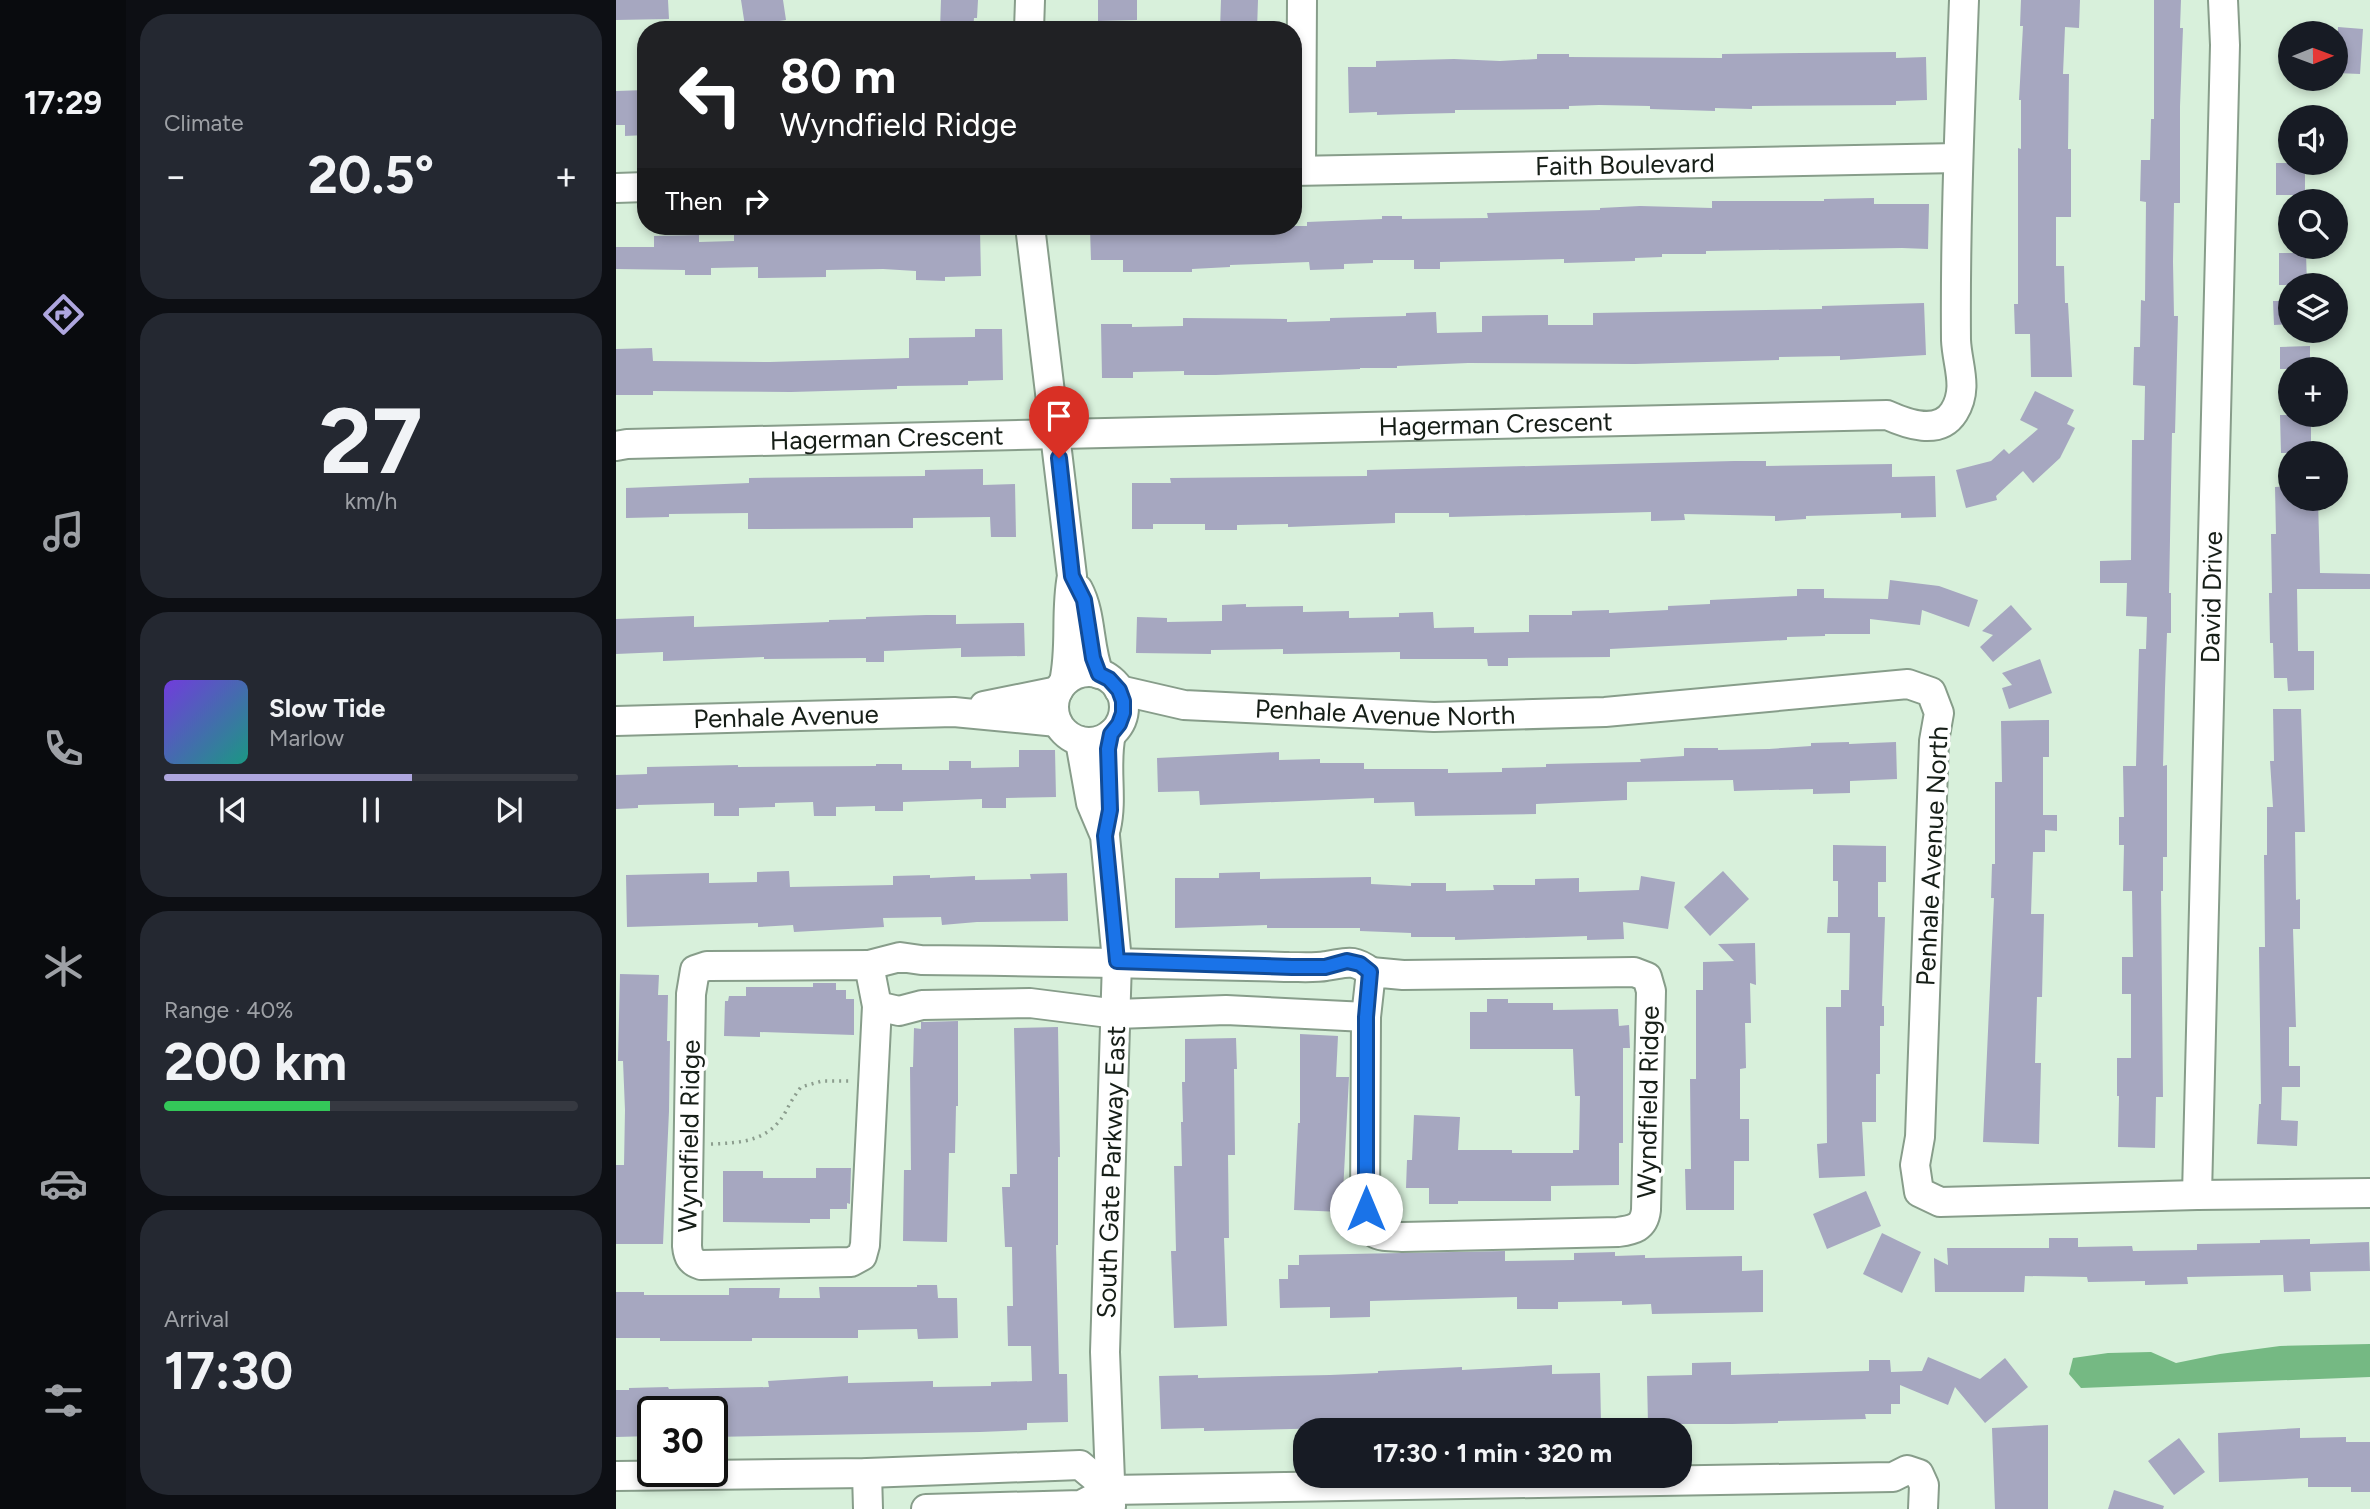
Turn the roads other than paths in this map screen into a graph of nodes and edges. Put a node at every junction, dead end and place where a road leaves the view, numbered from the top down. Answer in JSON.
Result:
{"nodes":[{"id":1,"x":1030,"y":0,"type":"edge"},
{"id":2,"x":1302,"y":0,"type":"edge"},
{"id":3,"x":1964,"y":0,"type":"edge"},
{"id":4,"x":2223,"y":0,"type":"edge"},
{"id":5,"x":1029,"y":21,"type":"edge"},
{"id":6,"x":1301,"y":21,"type":"edge"},
{"id":7,"x":1958,"y":158,"type":"junction"},
{"id":8,"x":1302,"y":171,"type":"edge"},
{"id":9,"x":637,"y":187,"type":"edge"},
{"id":10,"x":616,"y":188,"type":"edge"},
{"id":11,"x":1031,"y":235,"type":"edge"},
{"id":12,"x":1056,"y":435,"type":"junction"},
{"id":13,"x":616,"y":446,"type":"edge"},
{"id":14,"x":1072,"y":576,"type":"junction"},
{"id":15,"x":1061,"y":687,"type":"junction"},
{"id":16,"x":1113,"y":703,"type":"junction"},
{"id":17,"x":954,"y":712,"type":"junction"},
{"id":18,"x":616,"y":721,"type":"edge"},
{"id":19,"x":1057,"y":722,"type":"junction"},
{"id":20,"x":1080,"y":741,"type":"junction"},
{"id":21,"x":1105,"y":836,"type":"junction"},
{"id":22,"x":1117,"y":961,"type":"junction"},
{"id":23,"x":869,"y":965,"type":"junction"},
{"id":24,"x":1370,"y":972,"type":"junction"},
{"id":25,"x":877,"y":1006,"type":"junction"},
{"id":26,"x":1116,"y":1014,"type":"junction"},
{"id":27,"x":1366,"y":1017,"type":"junction"},
{"id":28,"x":2370,"y":1192,"type":"edge"},
{"id":29,"x":2197,"y":1195,"type":"junction"},
{"id":30,"x":867,"y":1473,"type":"junction"},
{"id":31,"x":616,"y":1476,"type":"edge"},
{"id":32,"x":1111,"y":1499,"type":"edge"},
{"id":33,"x":869,"y":1509,"type":"edge"},
{"id":34,"x":926,"y":1509,"type":"edge"},
{"id":35,"x":1923,"y":1509,"type":"edge"}],
"edges":[{"from":1,"to":5,"type":"street"},
{"from":2,"to":6,"type":"street"},
{"from":3,"to":7,"type":"street","name":"Hagerman Crescent"},
{"from":4,"to":29,"type":"street","name":"David Drive"},
{"from":7,"to":8,"type":"street","name":"Faith Boulevard"},
{"from":7,"to":12,"type":"street","name":"Hagerman Crescent"},
{"from":9,"to":10,"type":"street"},
{"from":11,"to":12,"type":"street"},
{"from":12,"to":13,"type":"street","name":"Hagerman Crescent"},
{"from":12,"to":14,"type":"street"},
{"from":14,"to":15,"type":"street"},
{"from":14,"to":16,"type":"street","name":"South Gate Parkway East"},
{"from":15,"to":16,"type":"street"},
{"from":15,"to":17,"type":"street","name":"Penhale Avenue"},
{"from":15,"to":19,"type":"street"},
{"from":16,"to":20,"type":"street"},
{"from":16,"to":21,"type":"street","name":"South Gate Parkway East"},
{"from":16,"to":29,"type":"street","name":"Penhale Avenue North"},
{"from":17,"to":18,"type":"street","name":"Penhale Avenue"},
{"from":17,"to":19,"type":"street","name":"Penhale Avenue"},
{"from":19,"to":20,"type":"street"},
{"from":20,"to":21,"type":"street","name":"South Gate Parkway East"},
{"from":21,"to":22,"type":"street","name":"South Gate Parkway East"},
{"from":22,"to":23,"type":"street","name":"Wyndfield Ridge"},
{"from":22,"to":24,"type":"street","name":"Wyndfield Ridge"},
{"from":22,"to":26,"type":"street","name":"South Gate Parkway East"},
{"from":23,"to":25,"type":"street","name":"Wyndfield Ridge"},
{"from":23,"to":25,"type":"street","name":"Wyndfield Ridge"},
{"from":24,"to":27,"type":"street","name":"Wyndfield Ridge"},
{"from":24,"to":27,"type":"street","name":"Wyndfield Ridge"},
{"from":25,"to":26,"type":"street"},
{"from":26,"to":27,"type":"street"},
{"from":26,"to":32,"type":"street","name":"South Gate Parkway East"},
{"from":28,"to":29,"type":"street","name":"Penhale Avenue North"},
{"from":30,"to":31,"type":"street"},
{"from":30,"to":32,"type":"street"},
{"from":30,"to":33,"type":"street"},
{"from":32,"to":34,"type":"street"},
{"from":32,"to":35,"type":"street"}]}
